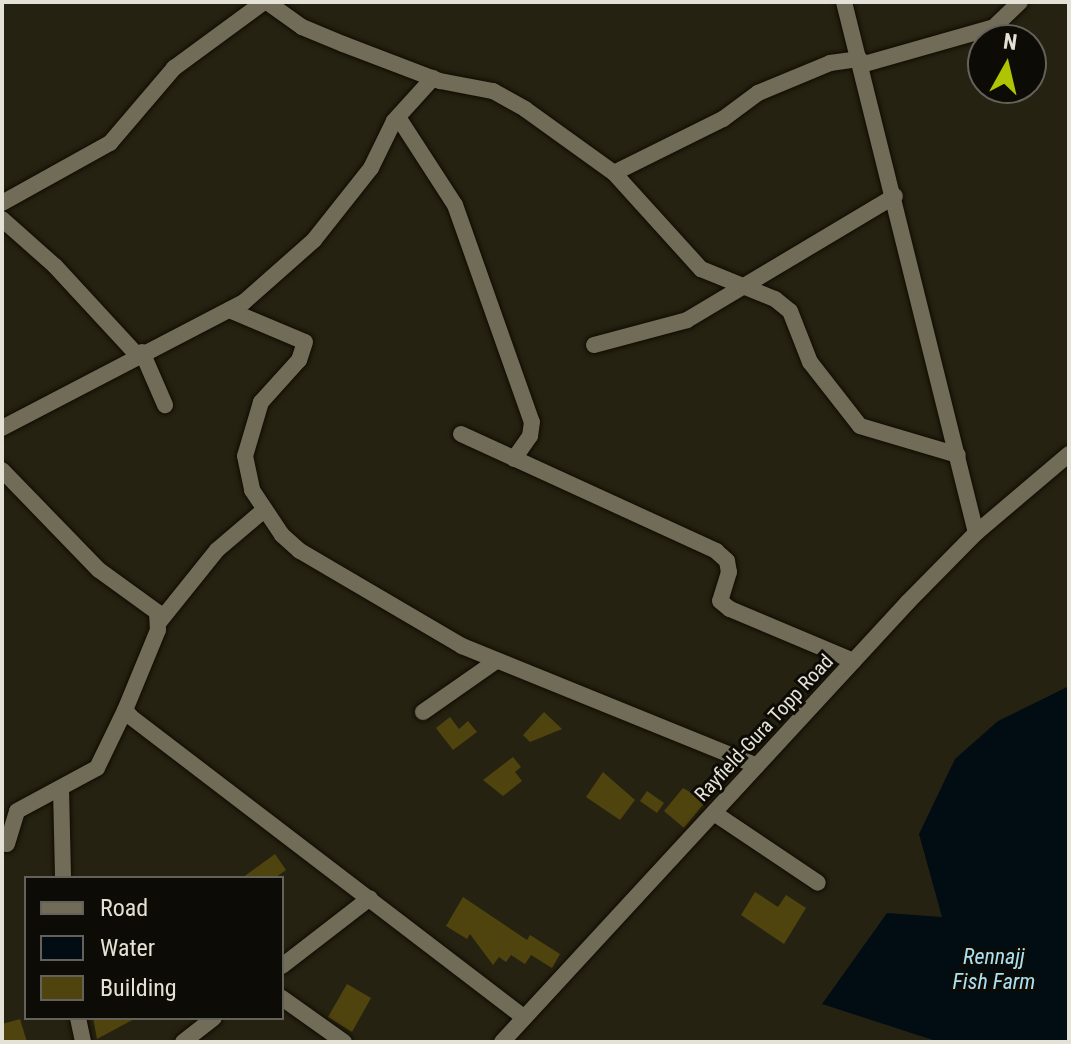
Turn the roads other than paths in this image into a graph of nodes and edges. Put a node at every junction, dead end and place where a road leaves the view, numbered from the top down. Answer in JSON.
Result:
{"nodes":[{"id":1,"x":265,"y":2,"type":"edge"},
{"id":2,"x":844,"y":2,"type":"edge"},
{"id":3,"x":1020,"y":2,"type":"edge"},
{"id":4,"x":861,"y":62,"type":"junction"},
{"id":5,"x":433,"y":78,"type":"junction"},
{"id":6,"x":398,"y":117,"type":"junction"},
{"id":7,"x":614,"y":173,"type":"junction"},
{"id":8,"x":895,"y":196,"type":"junction"},
{"id":9,"x":2,"y":203,"type":"edge"},
{"id":10,"x":2,"y":219,"type":"edge"},
{"id":11,"x":743,"y":286,"type":"junction"},
{"id":12,"x":229,"y":310,"type":"junction"},
{"id":13,"x":594,"y":345,"type":"dead end"},
{"id":14,"x":139,"y":353,"type":"junction"},
{"id":15,"x":165,"y":405,"type":"dead end"},
{"id":16,"x":2,"y":428,"type":"edge"},
{"id":17,"x":461,"y":434,"type":"dead end"},
{"id":18,"x":1069,"y":454,"type":"edge"},
{"id":19,"x":958,"y":455,"type":"junction"},
{"id":20,"x":514,"y":459,"type":"junction"},
{"id":21,"x":2,"y":470,"type":"edge"},
{"id":22,"x":264,"y":510,"type":"junction"},
{"id":23,"x":976,"y":533,"type":"junction"},
{"id":24,"x":160,"y":621,"type":"junction"},
{"id":25,"x":496,"y":661,"type":"junction"},
{"id":26,"x":854,"y":661,"type":"junction"},
{"id":27,"x":125,"y":710,"type":"junction"},
{"id":28,"x":423,"y":712,"type":"dead end"},
{"id":29,"x":757,"y":766,"type":"junction"},
{"id":30,"x":61,"y":788,"type":"junction"},
{"id":31,"x":714,"y":813,"type":"junction"},
{"id":32,"x":7,"y":844,"type":"dead end"},
{"id":33,"x":63,"y":876,"type":"edge"},
{"id":34,"x":818,"y":883,"type":"dead end"},
{"id":35,"x":370,"y":898,"type":"junction"},
{"id":36,"x":284,"y":964,"type":"edge"},
{"id":37,"x":284,"y":999,"type":"edge"},
{"id":38,"x":524,"y":1018,"type":"junction"},
{"id":39,"x":78,"y":1020,"type":"edge"},
{"id":40,"x":211,"y":1020,"type":"edge"},
{"id":41,"x":83,"y":1042,"type":"edge"},
{"id":42,"x":183,"y":1042,"type":"edge"},
{"id":43,"x":344,"y":1042,"type":"edge"},
{"id":44,"x":502,"y":1042,"type":"edge"}],
"edges":[{"from":1,"to":5,"type":"street"},
{"from":1,"to":9,"type":"street"},
{"from":2,"to":4,"type":"street"},
{"from":3,"to":4,"type":"street"},
{"from":4,"to":7,"type":"street"},
{"from":4,"to":8,"type":"street"},
{"from":5,"to":6,"type":"street"},
{"from":5,"to":7,"type":"street"},
{"from":6,"to":12,"type":"street"},
{"from":6,"to":20,"type":"street"},
{"from":7,"to":11,"type":"street"},
{"from":8,"to":11,"type":"street"},
{"from":8,"to":19,"type":"street"},
{"from":10,"to":14,"type":"street"},
{"from":11,"to":13,"type":"street"},
{"from":11,"to":19,"type":"street"},
{"from":12,"to":14,"type":"street"},
{"from":12,"to":22,"type":"street"},
{"from":14,"to":15,"type":"street"},
{"from":14,"to":16,"type":"street"},
{"from":17,"to":20,"type":"street"},
{"from":18,"to":23,"type":"street","name":"Rayfield-Gura Topp Road"},
{"from":19,"to":23,"type":"street"},
{"from":20,"to":26,"type":"street"},
{"from":21,"to":24,"type":"street"},
{"from":22,"to":24,"type":"street"},
{"from":22,"to":25,"type":"street"},
{"from":23,"to":26,"type":"street","name":"Rayfield-Gura Topp Road"},
{"from":24,"to":27,"type":"street"},
{"from":25,"to":28,"type":"street"},
{"from":25,"to":29,"type":"street"},
{"from":26,"to":29,"type":"street","name":"Rayfield-Gura Topp Road"},
{"from":27,"to":30,"type":"street"},
{"from":27,"to":35,"type":"street"},
{"from":29,"to":31,"type":"street","name":"Rayfield-Gura Topp Road"},
{"from":30,"to":32,"type":"street"},
{"from":30,"to":33,"type":"street"},
{"from":31,"to":34,"type":"street"},
{"from":31,"to":38,"type":"street","name":"Rayfield-Gura Topp Road"},
{"from":35,"to":36,"type":"street"},
{"from":35,"to":38,"type":"street"},
{"from":37,"to":43,"type":"street"},
{"from":38,"to":44,"type":"street","name":"Rayfield-Gura Topp Road"},
{"from":39,"to":41,"type":"street"},
{"from":40,"to":42,"type":"street"}]}
